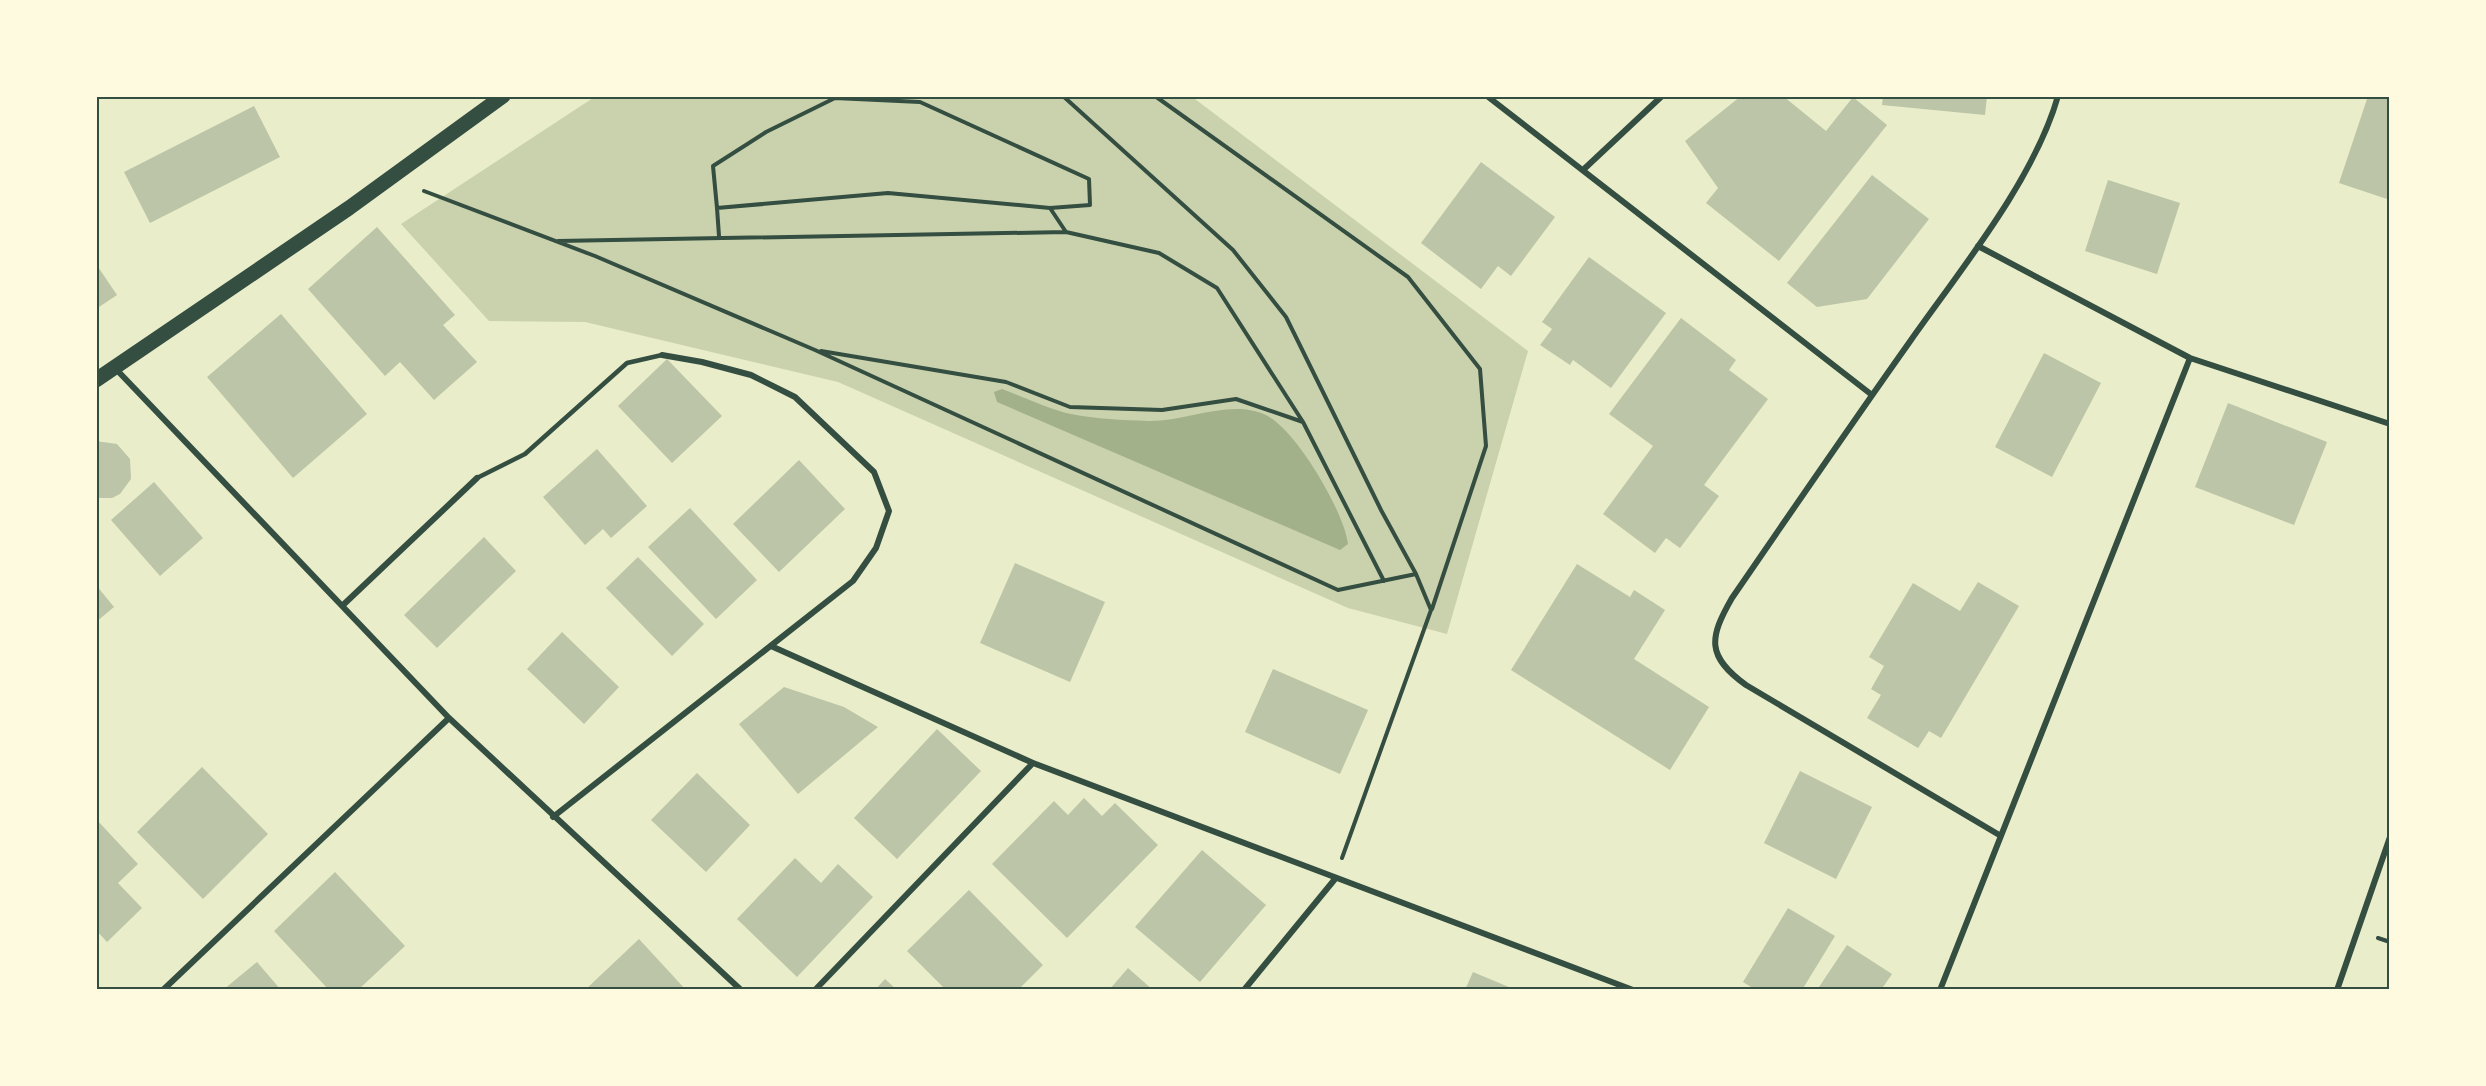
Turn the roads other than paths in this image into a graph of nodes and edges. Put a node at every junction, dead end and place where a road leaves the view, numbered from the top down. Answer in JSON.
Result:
{"nodes":[{"id":1,"x":503,"y":96,"type":"edge"},
{"id":2,"x":1487,"y":96,"type":"edge"},
{"id":3,"x":1662,"y":96,"type":"edge"},
{"id":4,"x":2058,"y":96,"type":"edge"},
{"id":5,"x":1583,"y":170,"type":"junction"},
{"id":6,"x":1978,"y":246,"type":"junction"},
{"id":7,"x":662,"y":355,"type":"joint"},
{"id":8,"x":2190,"y":358,"type":"junction"},
{"id":9,"x":114,"y":367,"type":"junction"},
{"id":10,"x":96,"y":380,"type":"edge"},
{"id":11,"x":1872,"y":395,"type":"junction"},
{"id":12,"x":2390,"y":424,"type":"edge"},
{"id":13,"x":477,"y":478,"type":"joint"},
{"id":14,"x":342,"y":606,"type":"junction"},
{"id":15,"x":771,"y":646,"type":"junction"},
{"id":16,"x":449,"y":718,"type":"junction"},
{"id":17,"x":1033,"y":763,"type":"junction"},
{"id":18,"x":553,"y":817,"type":"junction"},
{"id":19,"x":2001,"y":836,"type":"junction"},
{"id":20,"x":2390,"y":837,"type":"edge"},
{"id":21,"x":1335,"y":879,"type":"junction"},
{"id":22,"x":163,"y":990,"type":"edge"},
{"id":23,"x":741,"y":990,"type":"edge"},
{"id":24,"x":815,"y":990,"type":"edge"},
{"id":25,"x":1244,"y":990,"type":"edge"},
{"id":26,"x":1633,"y":990,"type":"edge"},
{"id":27,"x":1940,"y":990,"type":"edge"},
{"id":28,"x":2337,"y":990,"type":"edge"}],
"edges":[{"from":1,"to":9,"type":"main road"},
{"from":2,"to":5,"type":"street"},
{"from":3,"to":5,"type":"street"},
{"from":4,"to":6,"type":"street"},
{"from":5,"to":11,"type":"street"},
{"from":6,"to":8,"type":"street"},
{"from":6,"to":11,"type":"street"},
{"from":7,"to":13,"type":"lane"},
{"from":7,"to":15,"type":"street"},
{"from":8,"to":12,"type":"street"},
{"from":8,"to":19,"type":"street"},
{"from":9,"to":10,"type":"main road"},
{"from":9,"to":14,"type":"street"},
{"from":11,"to":19,"type":"street"},
{"from":13,"to":14,"type":"street"},
{"from":14,"to":16,"type":"street"},
{"from":15,"to":17,"type":"street"},
{"from":15,"to":18,"type":"street"},
{"from":16,"to":18,"type":"street"},
{"from":16,"to":22,"type":"street"},
{"from":17,"to":21,"type":"street"},
{"from":17,"to":24,"type":"street"},
{"from":18,"to":23,"type":"street"},
{"from":19,"to":27,"type":"street"},
{"from":20,"to":28,"type":"street"},
{"from":21,"to":25,"type":"street"},
{"from":21,"to":26,"type":"street"}]}
